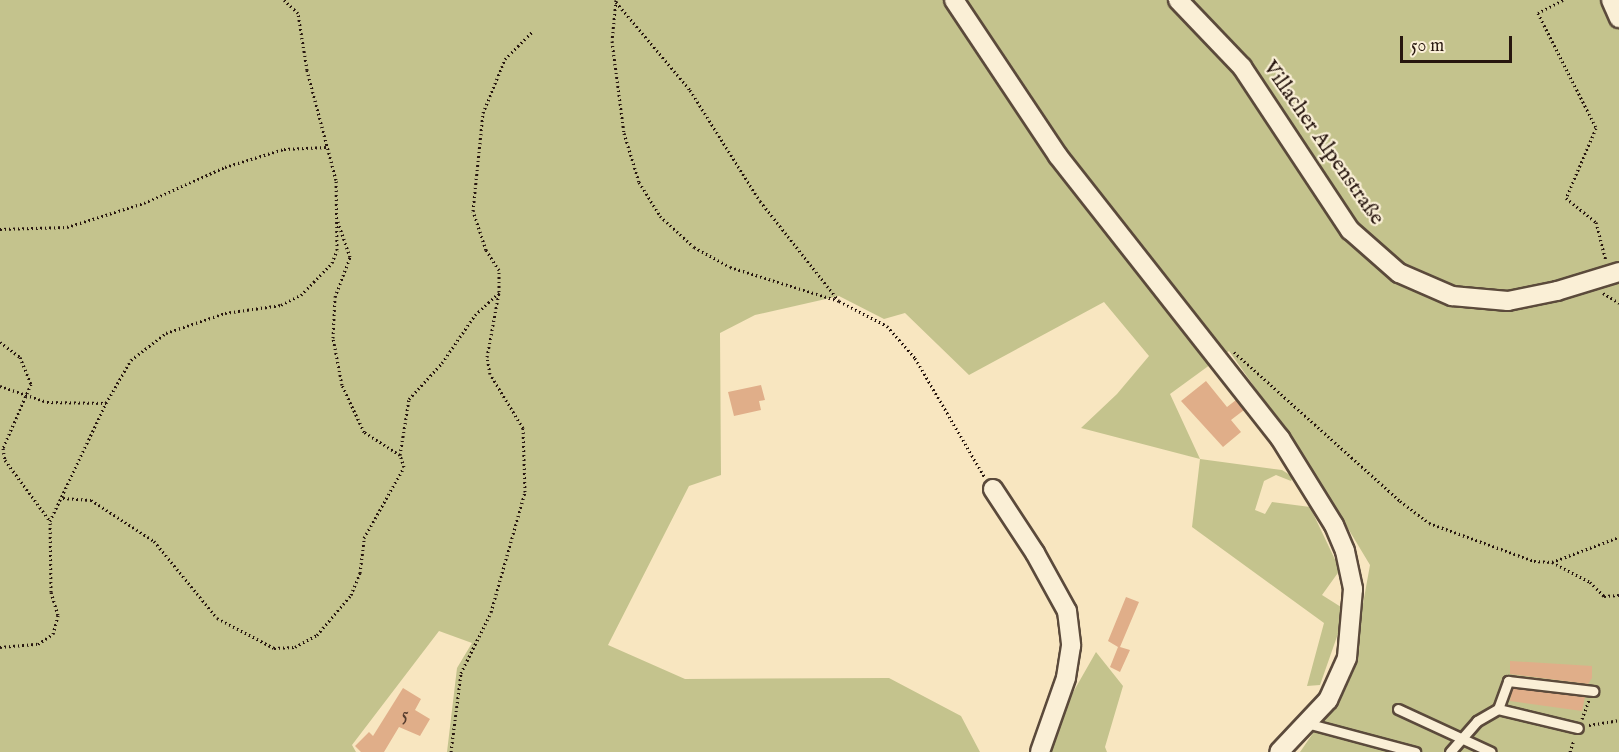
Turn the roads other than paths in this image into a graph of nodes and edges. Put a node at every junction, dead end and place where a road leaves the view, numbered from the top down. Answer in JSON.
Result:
{"nodes":[{"id":1,"x":954,"y":0,"type":"edge"},
{"id":2,"x":1178,"y":0,"type":"edge"},
{"id":3,"x":1611,"y":0,"type":"edge"},
{"id":4,"x":1619,"y":18,"type":"edge"},
{"id":5,"x":1614,"y":273,"type":"edge"},
{"id":6,"x":993,"y":489,"type":"road end"},
{"id":7,"x":1593,"y":691,"type":"dead end"},
{"id":8,"x":1398,"y":709,"type":"dead end"},
{"id":9,"x":1498,"y":709,"type":"junction"},
{"id":10,"x":1310,"y":723,"type":"junction"},
{"id":11,"x":1578,"y":728,"type":"road end"},
{"id":12,"x":1463,"y":741,"type":"junction"},
{"id":13,"x":1040,"y":752,"type":"edge"},
{"id":14,"x":1279,"y":752,"type":"edge"},
{"id":15,"x":1415,"y":752,"type":"edge"},
{"id":16,"x":1450,"y":752,"type":"edge"},
{"id":17,"x":1491,"y":752,"type":"edge"}],
"edges":[{"from":1,"to":10,"type":"street"},
{"from":2,"to":5,"type":"street","name":"Villacher Alpenstraße"},
{"from":3,"to":4,"type":"street"},
{"from":6,"to":13,"type":"street"},
{"from":7,"to":9,"type":"lane"},
{"from":8,"to":12,"type":"lane"},
{"from":9,"to":11,"type":"lane"},
{"from":9,"to":12,"type":"lane"},
{"from":10,"to":14,"type":"street"},
{"from":10,"to":15,"type":"lane"},
{"from":12,"to":16,"type":"lane"},
{"from":12,"to":17,"type":"lane"}]}
